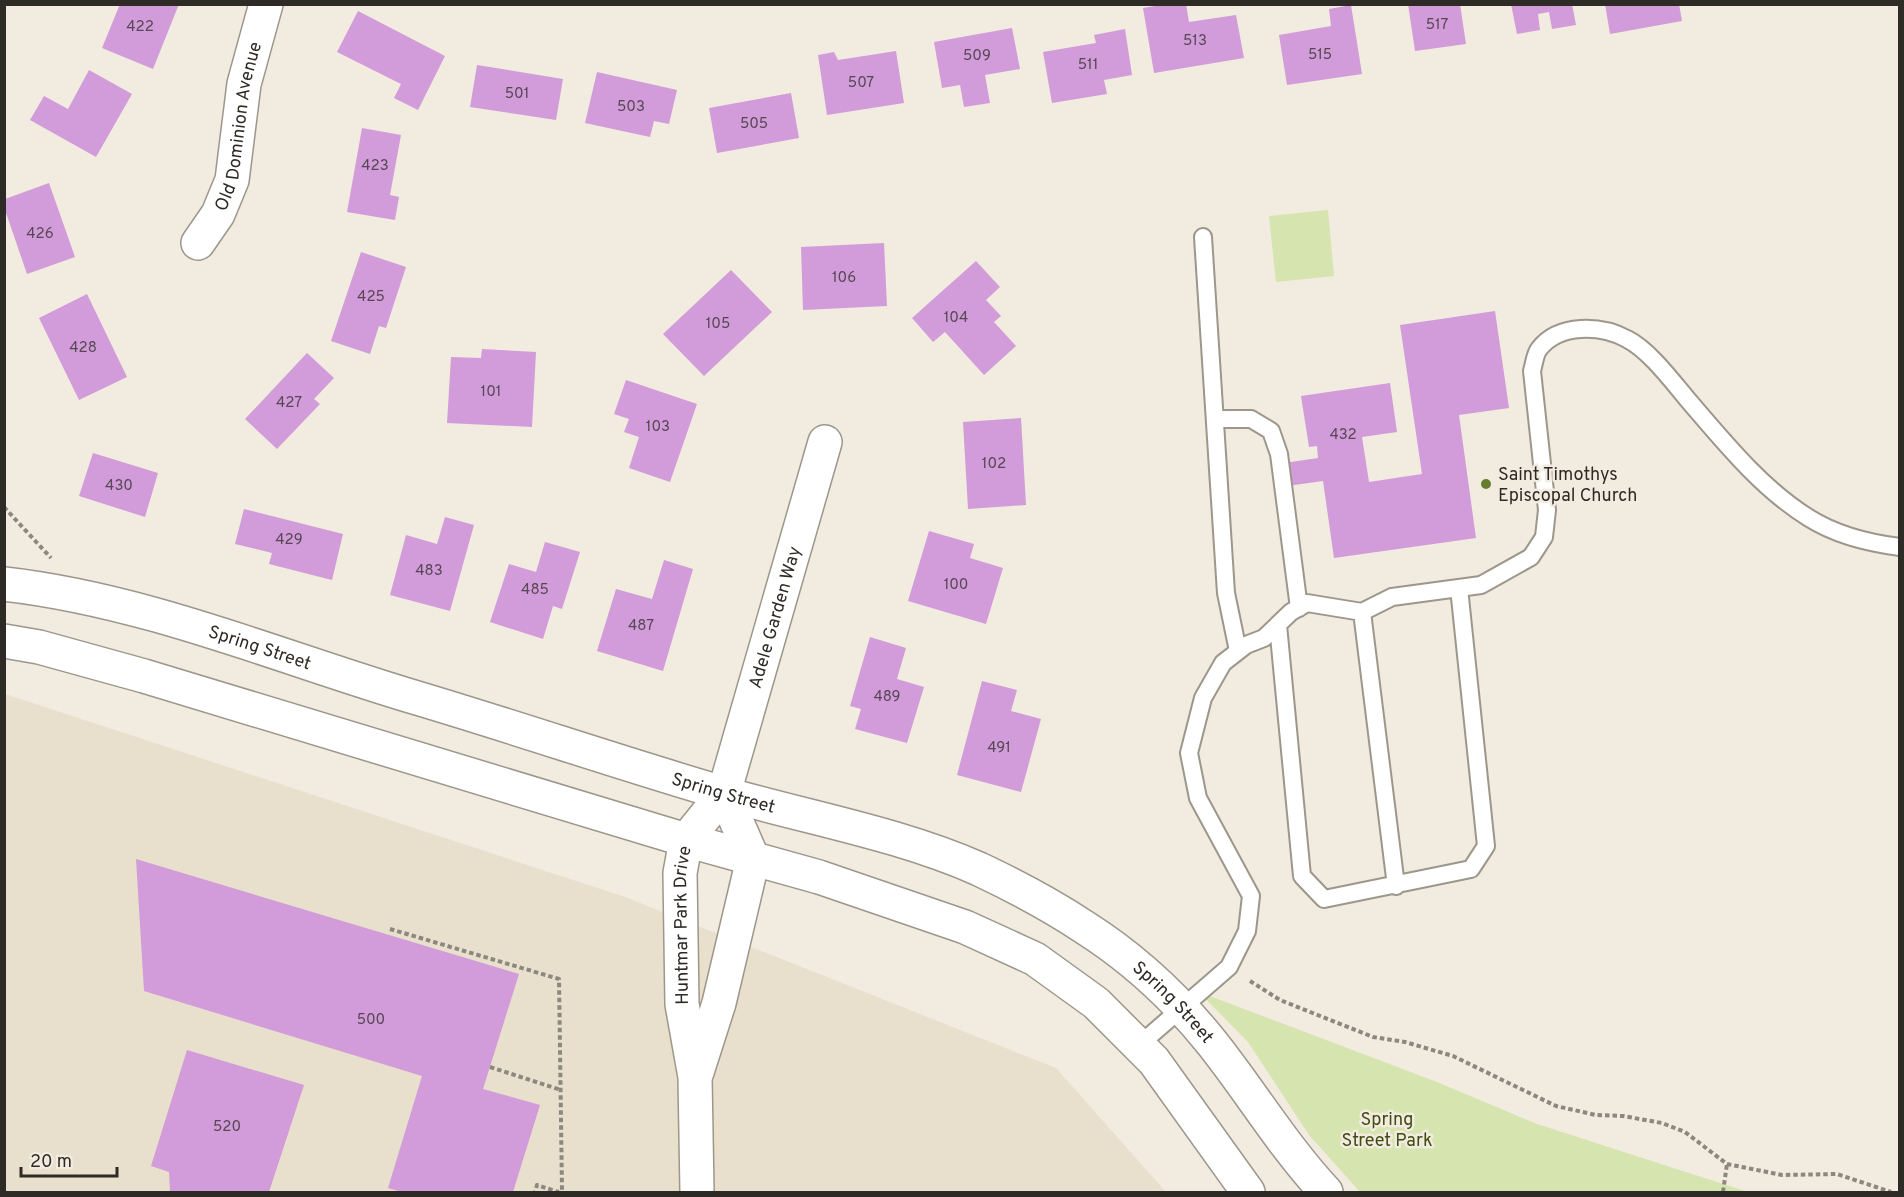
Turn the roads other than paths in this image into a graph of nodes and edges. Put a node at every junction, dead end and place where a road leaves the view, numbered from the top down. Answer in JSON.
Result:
{"nodes":[{"id":1,"x":266,"y":4,"type":"edge"},
{"id":2,"x":1203,"y":237,"type":"dead end"},
{"id":3,"x":198,"y":243,"type":"dead end"},
{"id":4,"x":1215,"y":419,"type":"junction"},
{"id":5,"x":825,"y":442,"type":"dead end"},
{"id":6,"x":1899,"y":547,"type":"edge"},
{"id":7,"x":4,"y":584,"type":"edge"},
{"id":8,"x":1459,"y":588,"type":"junction"},
{"id":9,"x":1299,"y":608,"type":"junction"},
{"id":10,"x":1362,"y":612,"type":"junction"},
{"id":11,"x":1278,"y":625,"type":"junction"},
{"id":12,"x":4,"y":642,"type":"edge"},
{"id":13,"x":1238,"y":651,"type":"junction"},
{"id":14,"x":724,"y":793,"type":"junction"},
{"id":15,"x":686,"y":840,"type":"junction"},
{"id":16,"x":753,"y":859,"type":"junction"},
{"id":17,"x":1396,"y":885,"type":"junction"},
{"id":18,"x":1182,"y":1008,"type":"junction"},
{"id":19,"x":1138,"y":1046,"type":"junction"},
{"id":20,"x":695,"y":1077,"type":"junction"},
{"id":21,"x":697,"y":1192,"type":"edge"},
{"id":22,"x":1248,"y":1192,"type":"edge"},
{"id":23,"x":1326,"y":1192,"type":"edge"}],
"edges":[{"from":1,"to":3,"type":"main road","name":"Old Dominion Avenue"},
{"from":2,"to":4,"type":"lane"},
{"from":4,"to":9,"type":"lane"},
{"from":4,"to":13,"type":"lane"},
{"from":5,"to":14,"type":"main road","name":"Adele Garden Way"},
{"from":6,"to":8,"type":"lane"},
{"from":7,"to":14,"type":"main road","name":"Spring Street"},
{"from":8,"to":10,"type":"lane"},
{"from":8,"to":17,"type":"lane"},
{"from":9,"to":10,"type":"lane"},
{"from":9,"to":11,"type":"lane"},
{"from":10,"to":17,"type":"lane"},
{"from":11,"to":13,"type":"lane"},
{"from":11,"to":17,"type":"lane"},
{"from":12,"to":15,"type":"main road"},
{"from":13,"to":18,"type":"lane"},
{"from":14,"to":15,"type":"main road","name":"Huntmar Park Drive"},
{"from":14,"to":16,"type":"main road"},
{"from":14,"to":18,"type":"main road","name":"Spring Street"},
{"from":15,"to":16,"type":"main road"},
{"from":15,"to":20,"type":"main road","name":"Huntmar Park Drive"},
{"from":16,"to":19,"type":"main road"},
{"from":16,"to":20,"type":"main road","name":"Huntmar Park Drive"},
{"from":18,"to":19,"type":"lane"},
{"from":18,"to":23,"type":"main road","name":"Spring Street"},
{"from":19,"to":22,"type":"main road"},
{"from":20,"to":21,"type":"main road","name":"Huntmar Park Drive"}]}
